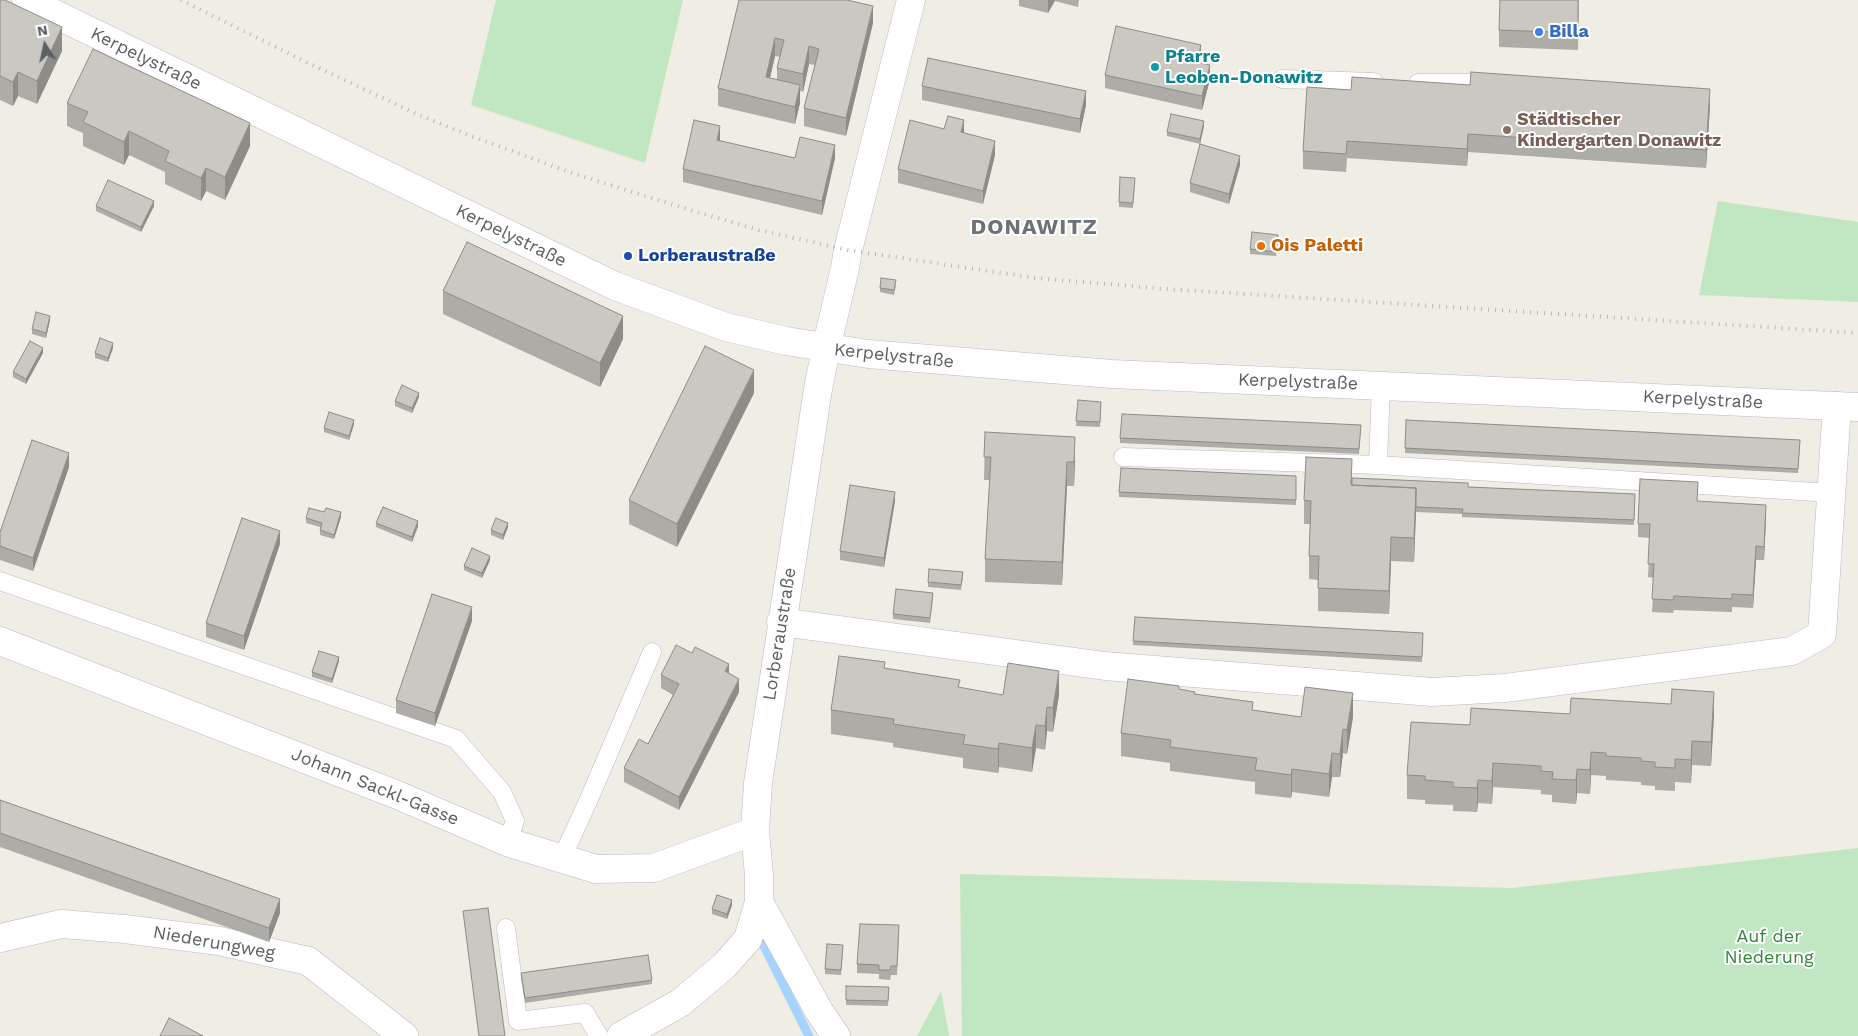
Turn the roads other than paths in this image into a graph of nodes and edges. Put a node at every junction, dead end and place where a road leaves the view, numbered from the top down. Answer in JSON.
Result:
{"nodes":[{"id":1,"x":26,"y":0,"type":"edge"},
{"id":2,"x":911,"y":0,"type":"edge"},
{"id":3,"x":1282,"y":79,"type":"dead end"},
{"id":4,"x":1512,"y":83,"type":"edge"},
{"id":5,"x":826,"y":349,"type":"junction"},
{"id":6,"x":1381,"y":386,"type":"junction"},
{"id":7,"x":1848,"y":407,"type":"edge"},
{"id":8,"x":1123,"y":457,"type":"dead end"},
{"id":9,"x":1378,"y":465,"type":"junction"},
{"id":10,"x":1832,"y":493,"type":"junction"},
{"id":11,"x":0,"y":581,"type":"edge"},
{"id":12,"x":781,"y":622,"type":"junction"},
{"id":13,"x":0,"y":641,"type":"edge"},
{"id":14,"x":652,"y":652,"type":"dead end"},
{"id":15,"x":755,"y":831,"type":"junction"},
{"id":16,"x":507,"y":842,"type":"junction"},
{"id":17,"x":562,"y":858,"type":"junction"},
{"id":18,"x":759,"y":902,"type":"junction"},
{"id":19,"x":506,"y":928,"type":"dead end"},
{"id":20,"x":0,"y":938,"type":"edge"},
{"id":21,"x":404,"y":1036,"type":"edge"},
{"id":22,"x":599,"y":1036,"type":"edge"},
{"id":23,"x":621,"y":1036,"type":"edge"},
{"id":24,"x":836,"y":1036,"type":"edge"}],
"edges":[{"from":1,"to":5,"type":"street","name":"Kerpelystraße"},
{"from":2,"to":5,"type":"street","name":"Lorberaustraße"},
{"from":3,"to":4,"type":"lane"},
{"from":5,"to":6,"type":"street","name":"Kerpelystraße"},
{"from":5,"to":12,"type":"street","name":"Lorberaustraße"},
{"from":6,"to":7,"type":"street","name":"Kerpelystraße"},
{"from":6,"to":9,"type":"lane"},
{"from":7,"to":10,"type":"street","name":"Kerpelystraße"},
{"from":8,"to":9,"type":"lane"},
{"from":9,"to":10,"type":"lane"},
{"from":10,"to":12,"type":"street","name":"Kerpelystraße"},
{"from":11,"to":16,"type":"lane"},
{"from":12,"to":15,"type":"street","name":"Lorberaustraße"},
{"from":13,"to":16,"type":"street","name":"Johann Sackl-Gasse"},
{"from":14,"to":17,"type":"lane"},
{"from":15,"to":17,"type":"street","name":"Johann Sackl-Gasse"},
{"from":15,"to":18,"type":"street"},
{"from":16,"to":17,"type":"street","name":"Johann Sackl-Gasse"},
{"from":18,"to":23,"type":"street"},
{"from":18,"to":24,"type":"street"},
{"from":19,"to":22,"type":"lane"},
{"from":20,"to":21,"type":"street","name":"Niederungweg"}]}
